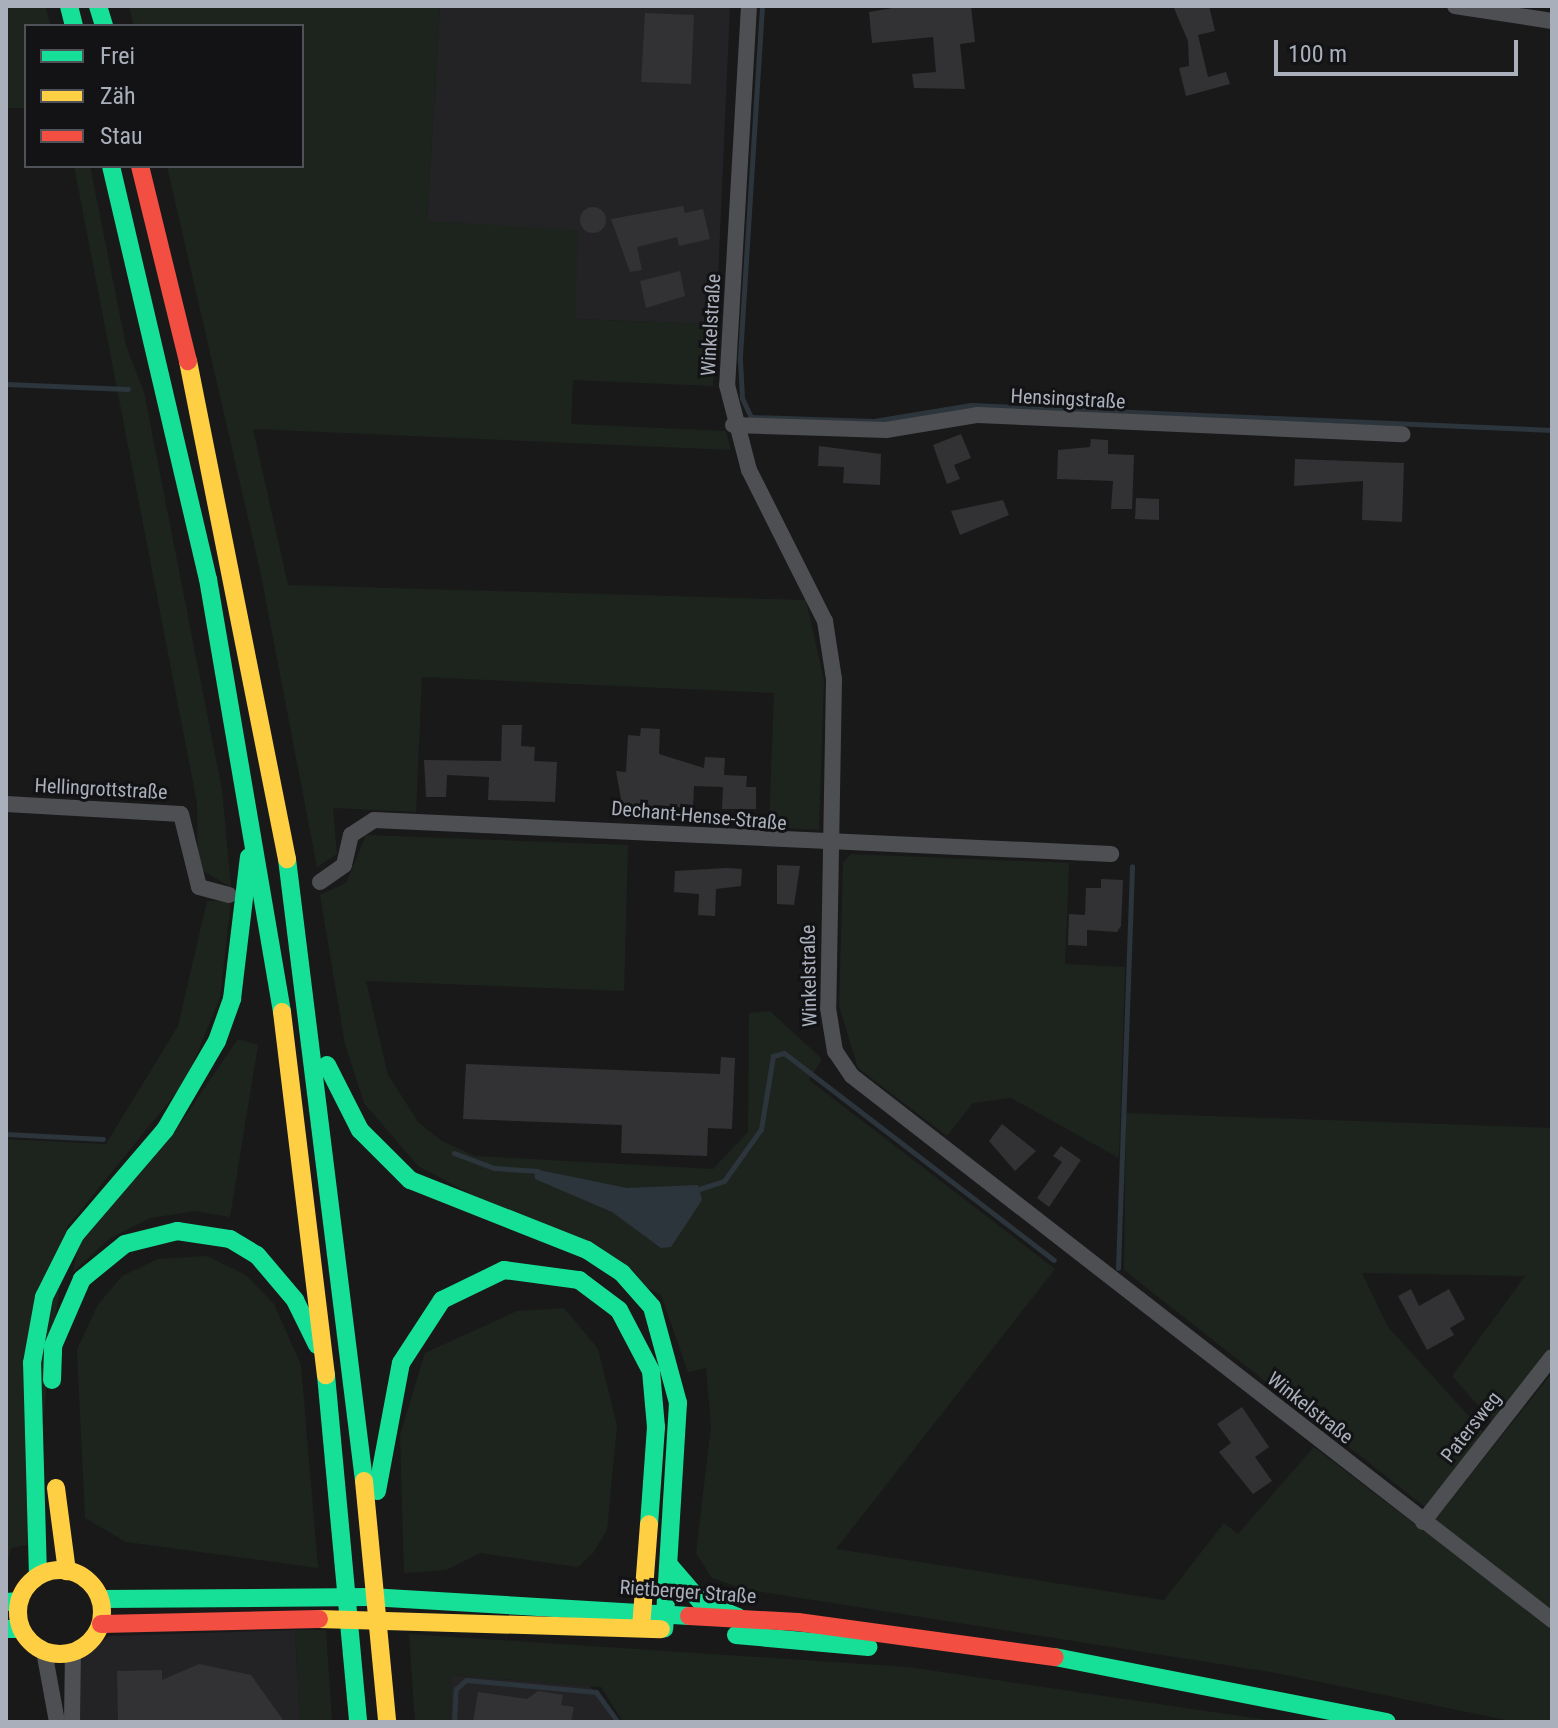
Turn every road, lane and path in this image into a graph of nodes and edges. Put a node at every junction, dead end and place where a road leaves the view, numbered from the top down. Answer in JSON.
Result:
{"nodes":[{"id":1,"x":749,"y":6,"type":"edge"},
{"id":2,"x":1455,"y":6,"type":"edge"},
{"id":3,"x":1552,"y":21,"type":"edge"},
{"id":4,"x":111,"y":168,"type":"edge"},
{"id":5,"x":140,"y":168,"type":"edge"},
{"id":6,"x":733,"y":425,"type":"junction"},
{"id":7,"x":1403,"y":434,"type":"dead end"},
{"id":8,"x":6,"y":804,"type":"edge"},
{"id":9,"x":252,"y":815,"type":"junction"},
{"id":10,"x":830,"y":845,"type":"junction"},
{"id":11,"x":1111,"y":854,"type":"dead end"},
{"id":12,"x":320,"y":882,"type":"dead end"},
{"id":13,"x":229,"y":895,"type":"dead end"},
{"id":14,"x":316,"y":1039,"type":"junction"},
{"id":15,"x":1552,"y":1357,"type":"edge"},
{"id":16,"x":326,"y":1365,"type":"junction"},
{"id":17,"x":1423,"y":1522,"type":"junction"},
{"id":18,"x":370,"y":1536,"type":"junction"},
{"id":19,"x":669,"y":1565,"type":"junction"},
{"id":20,"x":67,"y":1571,"type":"junction"},
{"id":21,"x":38,"y":1576,"type":"junction"},
{"id":22,"x":101,"y":1599,"type":"junction"},
{"id":23,"x":13,"y":1601,"type":"edge"},
{"id":24,"x":738,"y":1617,"type":"junction"},
{"id":25,"x":641,"y":1619,"type":"junction"},
{"id":26,"x":665,"y":1620,"type":"junction"},
{"id":27,"x":1552,"y":1620,"type":"edge"},
{"id":28,"x":101,"y":1624,"type":"junction"},
{"id":29,"x":14,"y":1629,"type":"edge"},
{"id":30,"x":44,"y":1651,"type":"junction"},
{"id":31,"x":73,"y":1653,"type":"junction"},
{"id":32,"x":1266,"y":1699,"type":"junction"},
{"id":33,"x":57,"y":1722,"type":"edge"},
{"id":34,"x":72,"y":1722,"type":"edge"},
{"id":35,"x":358,"y":1722,"type":"edge"},
{"id":36,"x":387,"y":1722,"type":"edge"},
{"id":37,"x":1387,"y":1722,"type":"edge"}],
"edges":[{"from":1,"to":6,"type":"street","name":"Winkelstraße"},
{"from":2,"to":3,"type":"street"},
{"from":4,"to":9,"type":"main road"},
{"from":5,"to":14,"type":"main road"},
{"from":6,"to":7,"type":"street","name":"Hensingstraße"},
{"from":6,"to":10,"type":"street","name":"Winkelstraße"},
{"from":8,"to":13,"type":"street","name":"Hellingrottstraße"},
{"from":9,"to":16,"type":"main road"},
{"from":9,"to":21,"type":"main road"},
{"from":10,"to":11,"type":"street","name":"Dechant-Hense-Straße"},
{"from":10,"to":12,"type":"street","name":"Dechant-Hense-Straße"},
{"from":10,"to":17,"type":"street","name":"Winkelstraße"},
{"from":14,"to":18,"type":"main road"},
{"from":14,"to":19,"type":"main road"},
{"from":15,"to":17,"type":"street","name":"Patersweg"},
{"from":16,"to":20,"type":"main road"},
{"from":16,"to":35,"type":"main road"},
{"from":17,"to":27,"type":"street","name":"Winkelstraße"},
{"from":18,"to":25,"type":"main road"},
{"from":18,"to":36,"type":"main road"},
{"from":19,"to":24,"type":"main road"},
{"from":19,"to":26,"type":"main road"},
{"from":20,"to":21,"type":"main road"},
{"from":20,"to":22,"type":"main road"},
{"from":21,"to":23,"type":"main road"},
{"from":22,"to":25,"type":"main road","name":"Rietberger Straße"},
{"from":22,"to":28,"type":"main road"},
{"from":23,"to":29,"type":"main road"},
{"from":24,"to":26,"type":"main road","name":"Rietberger Straße"},
{"from":24,"to":32,"type":"main road","name":"Rietberger Straße"},
{"from":25,"to":26,"type":"main road","name":"Rietberger Straße"},
{"from":25,"to":28,"type":"main road","name":"Rietberger Straße"},
{"from":26,"to":32,"type":"main road","name":"Rietberger Straße"},
{"from":28,"to":31,"type":"main road"},
{"from":29,"to":30,"type":"main road"},
{"from":30,"to":31,"type":"main road"},
{"from":30,"to":33,"type":"street"},
{"from":31,"to":34,"type":"street"},
{"from":32,"to":37,"type":"main road","name":"Rietberger Straße"}]}
